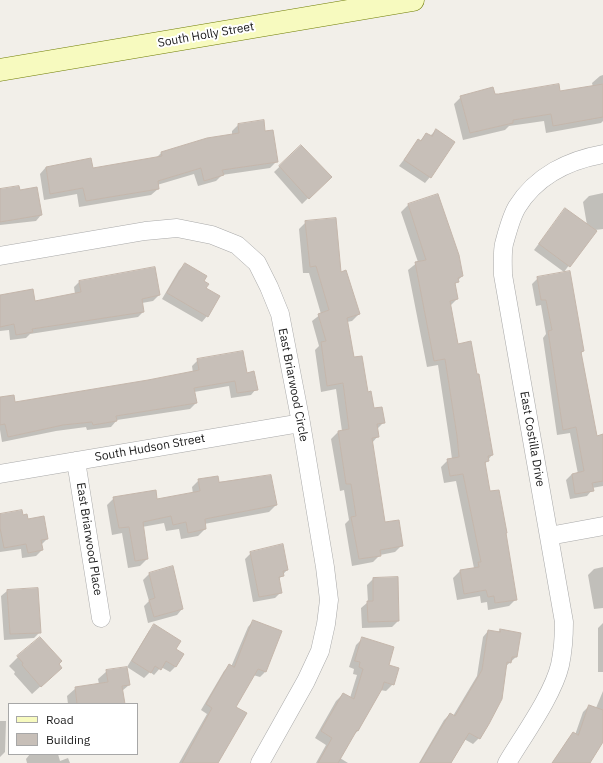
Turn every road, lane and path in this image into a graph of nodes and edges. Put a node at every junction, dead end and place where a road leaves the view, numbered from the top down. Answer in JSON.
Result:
{"nodes":[{"id":1,"x":412,"y":0,"type":"edge"},
{"id":2,"x":0,"y":70,"type":"edge"},
{"id":3,"x":603,"y":154,"type":"edge"},
{"id":4,"x":0,"y":256,"type":"edge"},
{"id":5,"x":301,"y":423,"type":"junction"},
{"id":6,"x":76,"y":460,"type":"junction"},
{"id":7,"x":0,"y":474,"type":"edge"},
{"id":8,"x":603,"y":526,"type":"edge"},
{"id":9,"x":549,"y":536,"type":"junction"},
{"id":10,"x":101,"y":618,"type":"dead end"},
{"id":11,"x":260,"y":763,"type":"edge"},
{"id":12,"x":507,"y":763,"type":"edge"}],
"edges":[{"from":1,"to":2,"type":"main road","name":"South Holly Street"},
{"from":3,"to":9,"type":"street","name":"East Costilla Drive"},
{"from":4,"to":5,"type":"street","name":"East Briarwood Circle"},
{"from":5,"to":6,"type":"street","name":"South Hudson Street"},
{"from":5,"to":11,"type":"street","name":"East Briarwood Circle"},
{"from":6,"to":7,"type":"street","name":"South Hudson Street"},
{"from":6,"to":10,"type":"street","name":"East Briarwood Place"},
{"from":8,"to":9,"type":"street"},
{"from":9,"to":12,"type":"street","name":"East Costilla Drive"}]}
